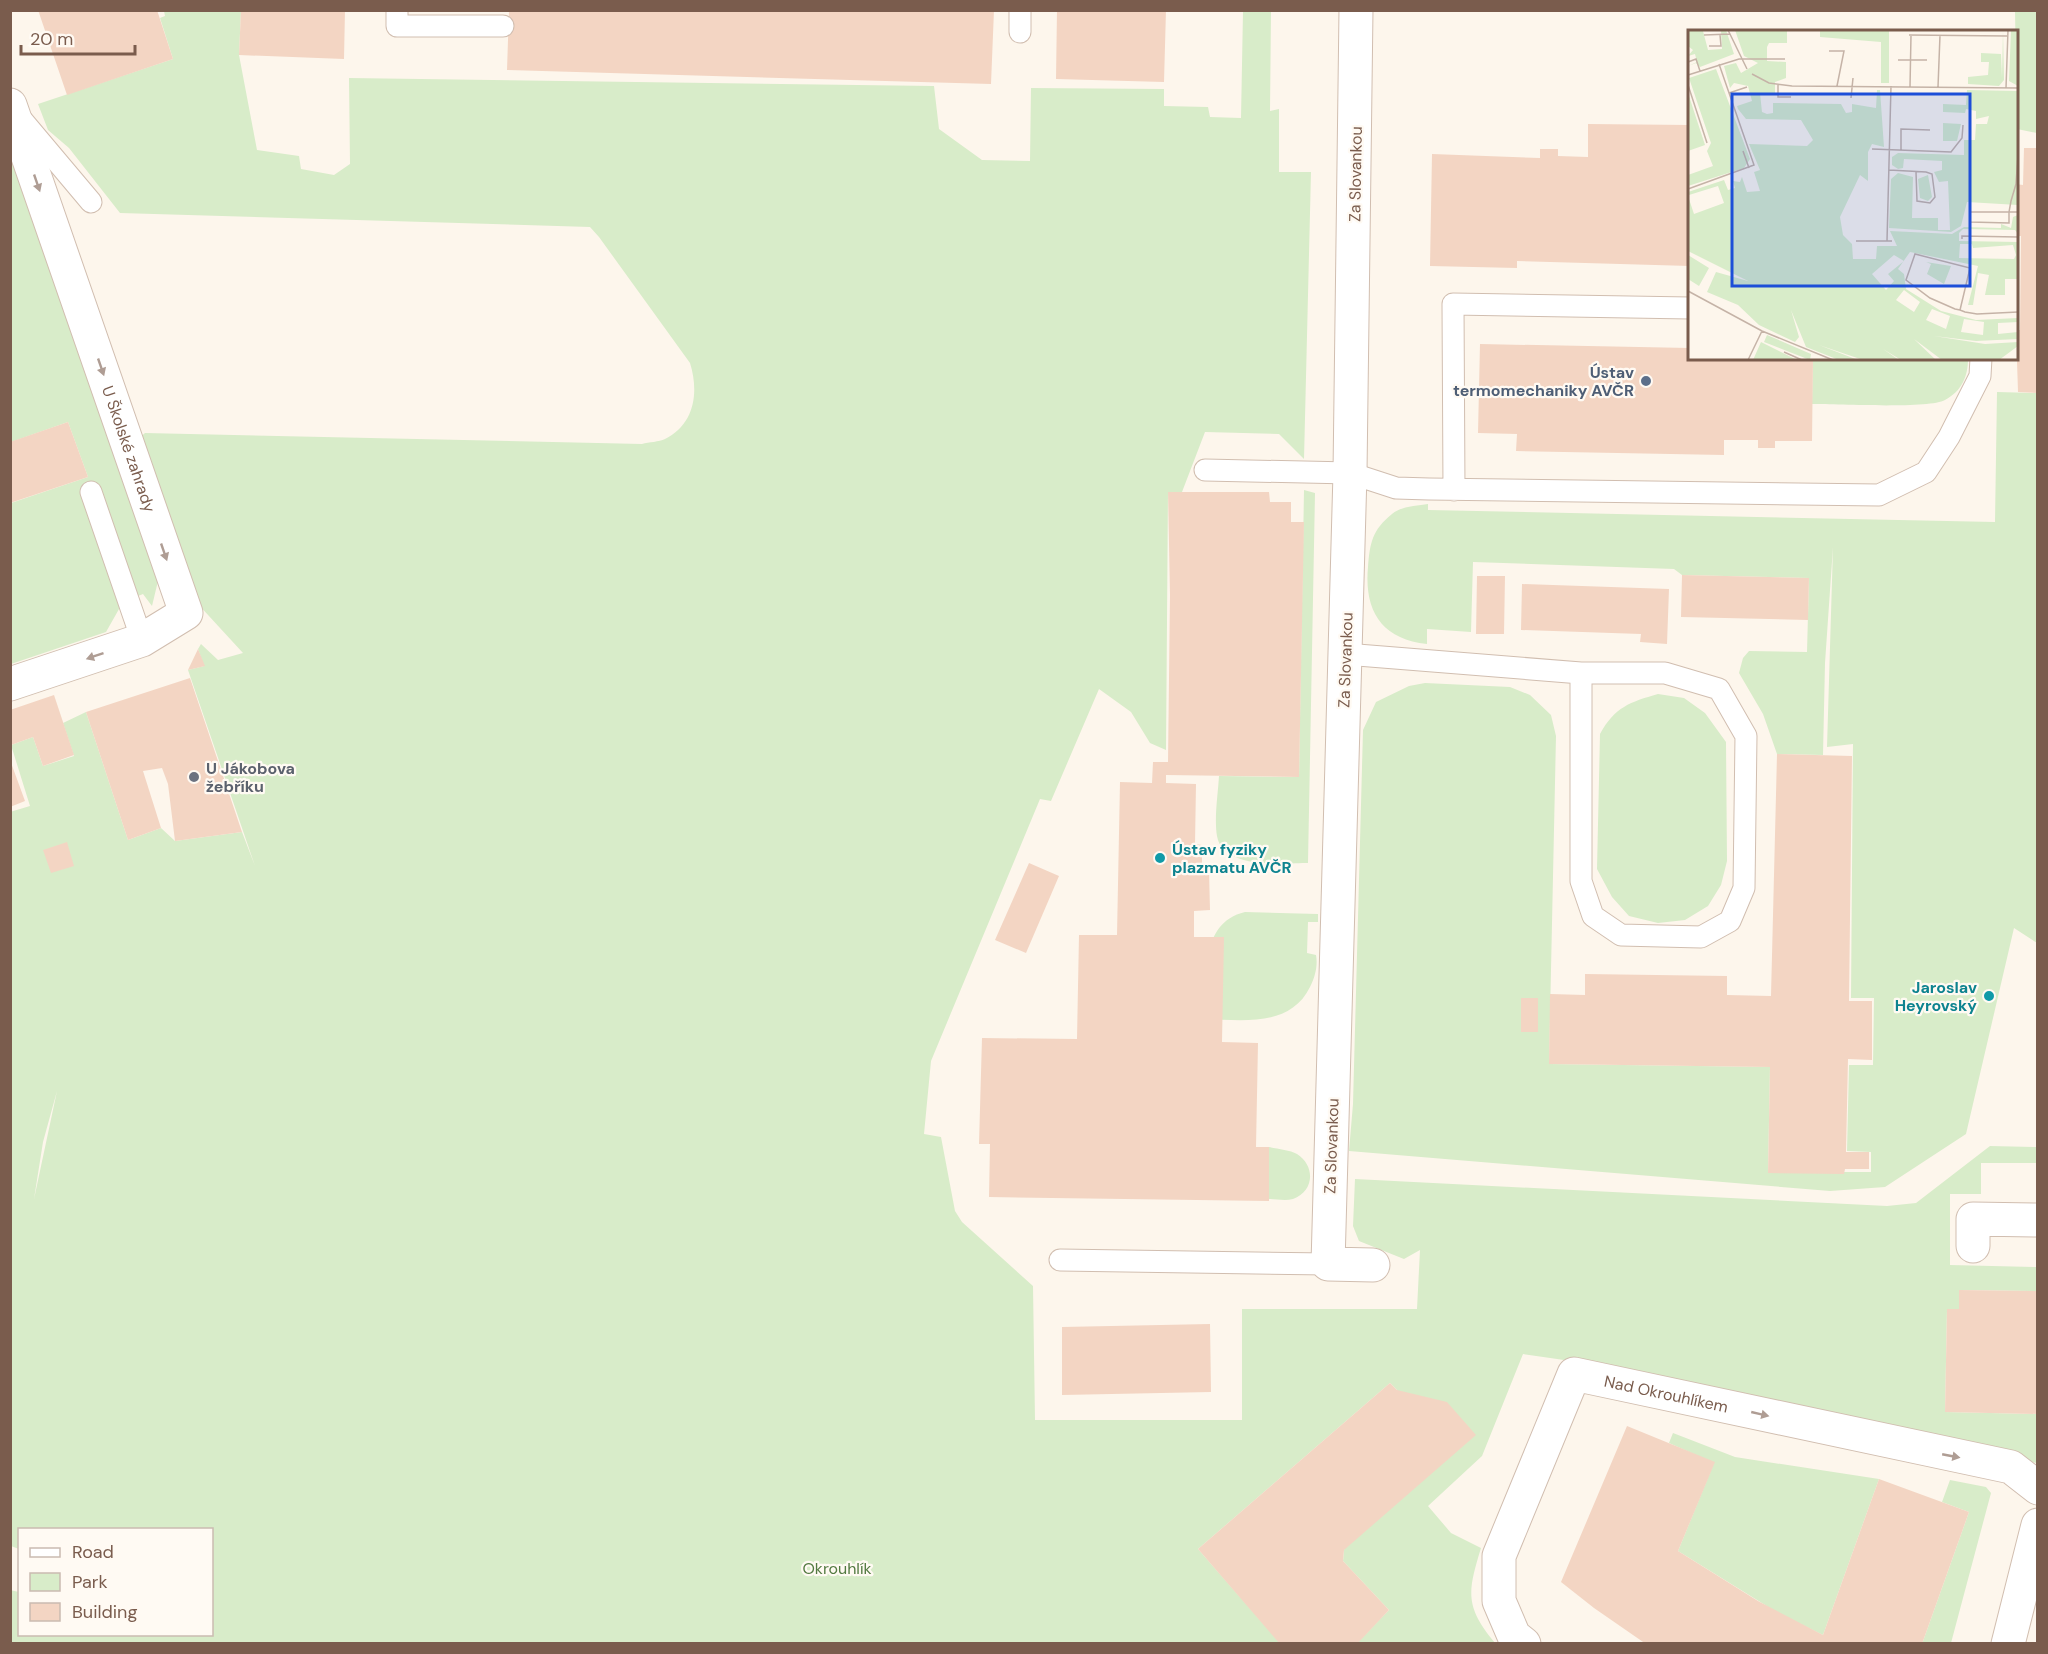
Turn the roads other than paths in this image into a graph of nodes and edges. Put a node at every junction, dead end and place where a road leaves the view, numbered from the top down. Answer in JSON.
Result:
{"nodes":[{"id":1,"x":397,"y":10,"type":"edge"},
{"id":2,"x":1020,"y":10,"type":"edge"},
{"id":3,"x":1356,"y":10,"type":"edge"},
{"id":4,"x":503,"y":26,"type":"dead end"},
{"id":5,"x":1020,"y":32,"type":"dead end"},
{"id":6,"x":11,"y":106,"type":"edge"},
{"id":7,"x":91,"y":202,"type":"dead end"},
{"id":8,"x":1688,"y":308,"type":"edge"},
{"id":9,"x":1981,"y":360,"type":"edge"},
{"id":10,"x":1205,"y":470,"type":"dead end"},
{"id":11,"x":1350,"y":473,"type":"junction"},
{"id":12,"x":1454,"y":490,"type":"junction"},
{"id":13,"x":91,"y":492,"type":"dead end"},
{"id":14,"x":142,"y":640,"type":"junction"},
{"id":15,"x":1345,"y":654,"type":"junction"},
{"id":16,"x":1581,"y":673,"type":"junction"},
{"id":17,"x":10,"y":684,"type":"edge"},
{"id":18,"x":2037,"y":1220,"type":"edge"},
{"id":19,"x":1973,"y":1246,"type":"dead end"},
{"id":20,"x":1060,"y":1260,"type":"dead end"},
{"id":21,"x":1328,"y":1264,"type":"junction"},
{"id":22,"x":1373,"y":1265,"type":"dead end"},
{"id":23,"x":2037,"y":1488,"type":"edge"},
{"id":24,"x":2037,"y":1525,"type":"edge"},
{"id":25,"x":1524,"y":1644,"type":"edge"},
{"id":26,"x":2008,"y":1644,"type":"edge"}],
"edges":[{"from":1,"to":4,"type":"lane"},
{"from":2,"to":5,"type":"lane"},
{"from":3,"to":11,"type":"street","name":"Za Slovankou"},
{"from":6,"to":7,"type":"lane"},
{"from":6,"to":14,"type":"street","name":"U Školské zahrady","one_way":true},
{"from":8,"to":12,"type":"lane"},
{"from":9,"to":12,"type":"lane"},
{"from":10,"to":11,"type":"lane"},
{"from":11,"to":12,"type":"lane"},
{"from":11,"to":15,"type":"street","name":"Za Slovankou"},
{"from":13,"to":14,"type":"lane"},
{"from":14,"to":17,"type":"street","name":"U Školské zahrady","one_way":true},
{"from":15,"to":16,"type":"lane"},
{"from":15,"to":21,"type":"street","name":"Za Slovankou"},
{"from":16,"to":16,"type":"lane"},
{"from":18,"to":19,"type":"street"},
{"from":20,"to":21,"type":"lane"},
{"from":21,"to":22,"type":"street"},
{"from":25,"to":23,"type":"street","name":"Nad Okrouhlíkem","one_way":true},
{"from":24,"to":26,"type":"street"}]}
